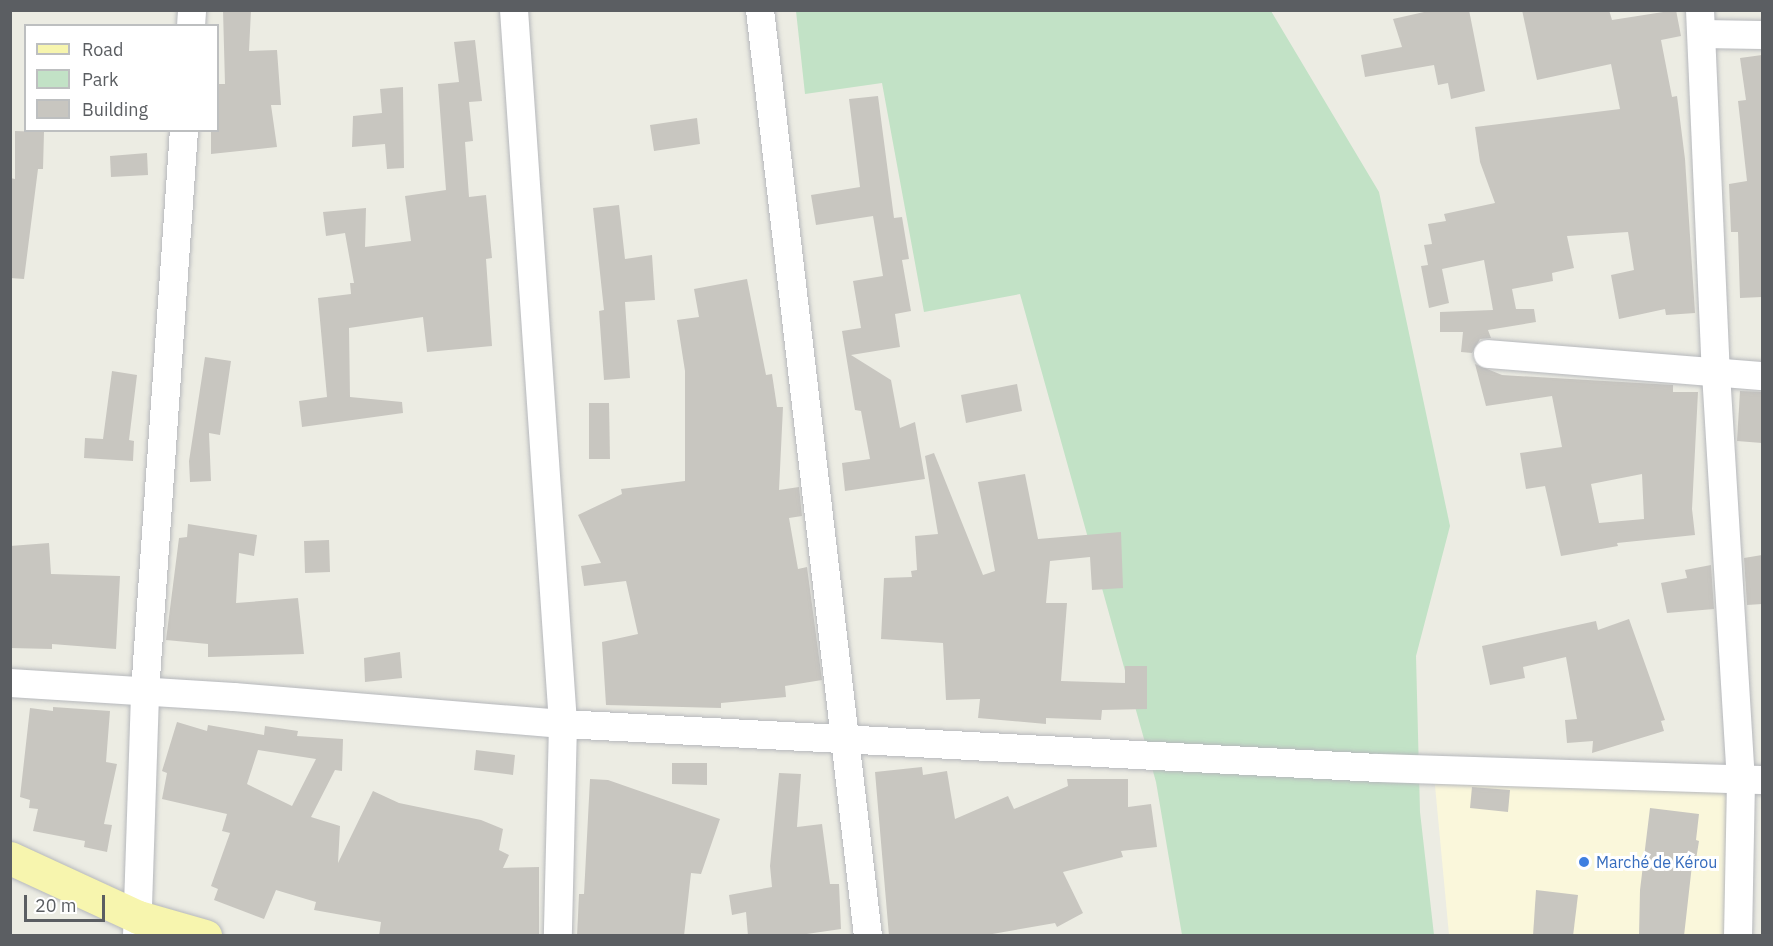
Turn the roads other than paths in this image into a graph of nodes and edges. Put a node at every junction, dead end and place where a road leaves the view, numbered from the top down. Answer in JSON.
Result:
{"nodes":[{"id":1,"x":514,"y":10,"type":"edge"},
{"id":2,"x":760,"y":10,"type":"edge"},
{"id":3,"x":1701,"y":22,"type":"edge"},
{"id":4,"x":1762,"y":35,"type":"edge"},
{"id":5,"x":184,"y":132,"type":"edge"},
{"id":6,"x":1488,"y":354,"type":"dead end"},
{"id":7,"x":1716,"y":373,"type":"junction"},
{"id":8,"x":1762,"y":376,"type":"edge"},
{"id":9,"x":10,"y":684,"type":"edge"},
{"id":10,"x":145,"y":692,"type":"junction"},
{"id":11,"x":563,"y":724,"type":"junction"},
{"id":12,"x":846,"y":740,"type":"junction"},
{"id":13,"x":1752,"y":780,"type":"edge"},
{"id":14,"x":10,"y":858,"type":"edge"},
{"id":15,"x":138,"y":926,"type":"edge"},
{"id":16,"x":205,"y":936,"type":"edge"},
{"id":17,"x":558,"y":936,"type":"edge"},
{"id":18,"x":868,"y":936,"type":"edge"},
{"id":19,"x":1738,"y":936,"type":"edge"}],
"edges":[{"from":1,"to":11,"type":"street"},
{"from":2,"to":12,"type":"street"},
{"from":3,"to":4,"type":"street"},
{"from":3,"to":7,"type":"street"},
{"from":5,"to":10,"type":"street"},
{"from":6,"to":7,"type":"street"},
{"from":7,"to":8,"type":"street"},
{"from":7,"to":13,"type":"street"},
{"from":9,"to":10,"type":"street"},
{"from":10,"to":11,"type":"street"},
{"from":10,"to":15,"type":"street"},
{"from":11,"to":12,"type":"street"},
{"from":11,"to":17,"type":"street"},
{"from":12,"to":13,"type":"street"},
{"from":12,"to":18,"type":"street"},
{"from":13,"to":19,"type":"street"},
{"from":14,"to":15,"type":"main road"},
{"from":15,"to":16,"type":"main road"}]}
